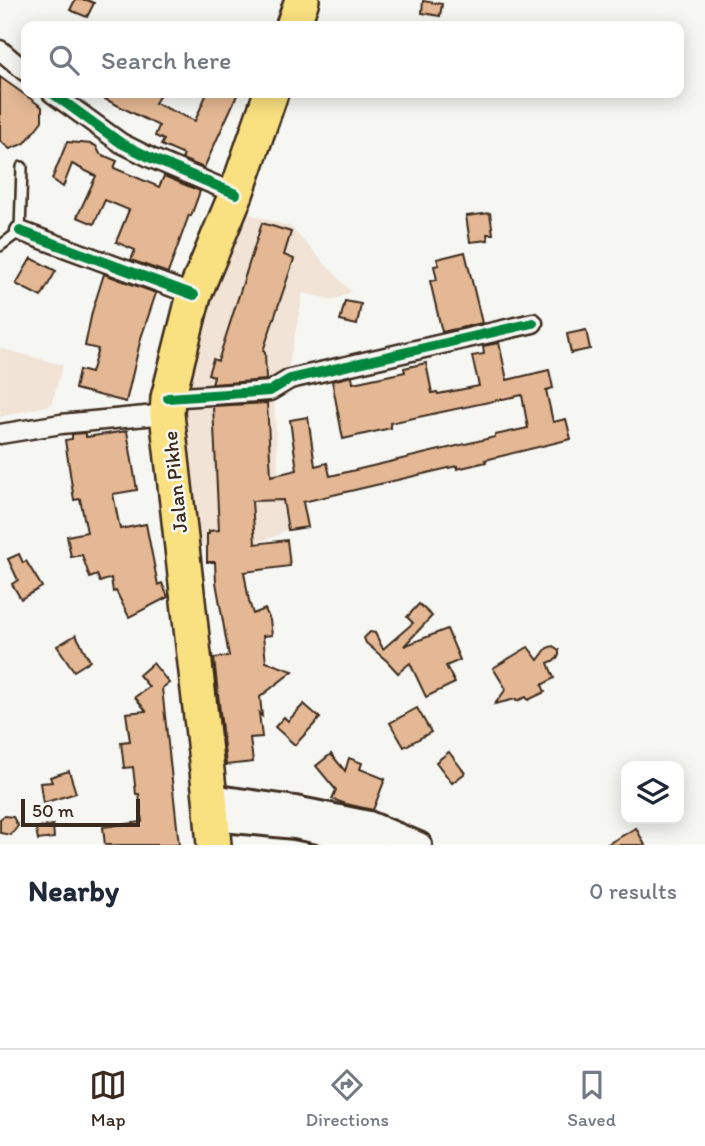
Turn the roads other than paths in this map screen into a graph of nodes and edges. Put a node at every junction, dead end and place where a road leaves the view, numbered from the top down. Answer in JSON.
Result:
{"nodes":[{"id":1,"x":302,"y":0,"type":"edge"},
{"id":2,"x":295,"y":21,"type":"edge"},
{"id":3,"x":0,"y":50,"type":"edge"},
{"id":4,"x":21,"y":68,"type":"edge"},
{"id":5,"x":59,"y":98,"type":"edge"},
{"id":6,"x":269,"y":98,"type":"edge"},
{"id":7,"x":22,"y":167,"type":"dead end"},
{"id":8,"x":236,"y":194,"type":"junction"},
{"id":9,"x":20,"y":231,"type":"junction"},
{"id":10,"x":0,"y":246,"type":"edge"},
{"id":11,"x":194,"y":296,"type":"junction"},
{"id":12,"x":533,"y":323,"type":"dead end"},
{"id":13,"x":168,"y":406,"type":"junction"},
{"id":14,"x":0,"y":434,"type":"edge"},
{"id":15,"x":212,"y":820,"type":"edge"},
{"id":16,"x":375,"y":845,"type":"edge"},
{"id":17,"x":419,"y":845,"type":"edge"}],
"edges":[{"from":1,"to":2,"type":"highway"},
{"from":3,"to":4,"type":"street"},
{"from":5,"to":8,"type":"street"},
{"from":6,"to":8,"type":"highway","name":"Jalan Pikhe"},
{"from":7,"to":9,"type":"lane"},
{"from":8,"to":11,"type":"highway","name":"Jalan Pikhe"},
{"from":9,"to":10,"type":"lane"},
{"from":9,"to":11,"type":"street"},
{"from":11,"to":13,"type":"highway","name":"Jalan Pikhe"},
{"from":12,"to":13,"type":"street"},
{"from":13,"to":14,"type":"street"},
{"from":13,"to":15,"type":"highway","name":"Jalan Pikhe"},
{"from":15,"to":16,"type":"main road"},
{"from":15,"to":17,"type":"main road"}]}
